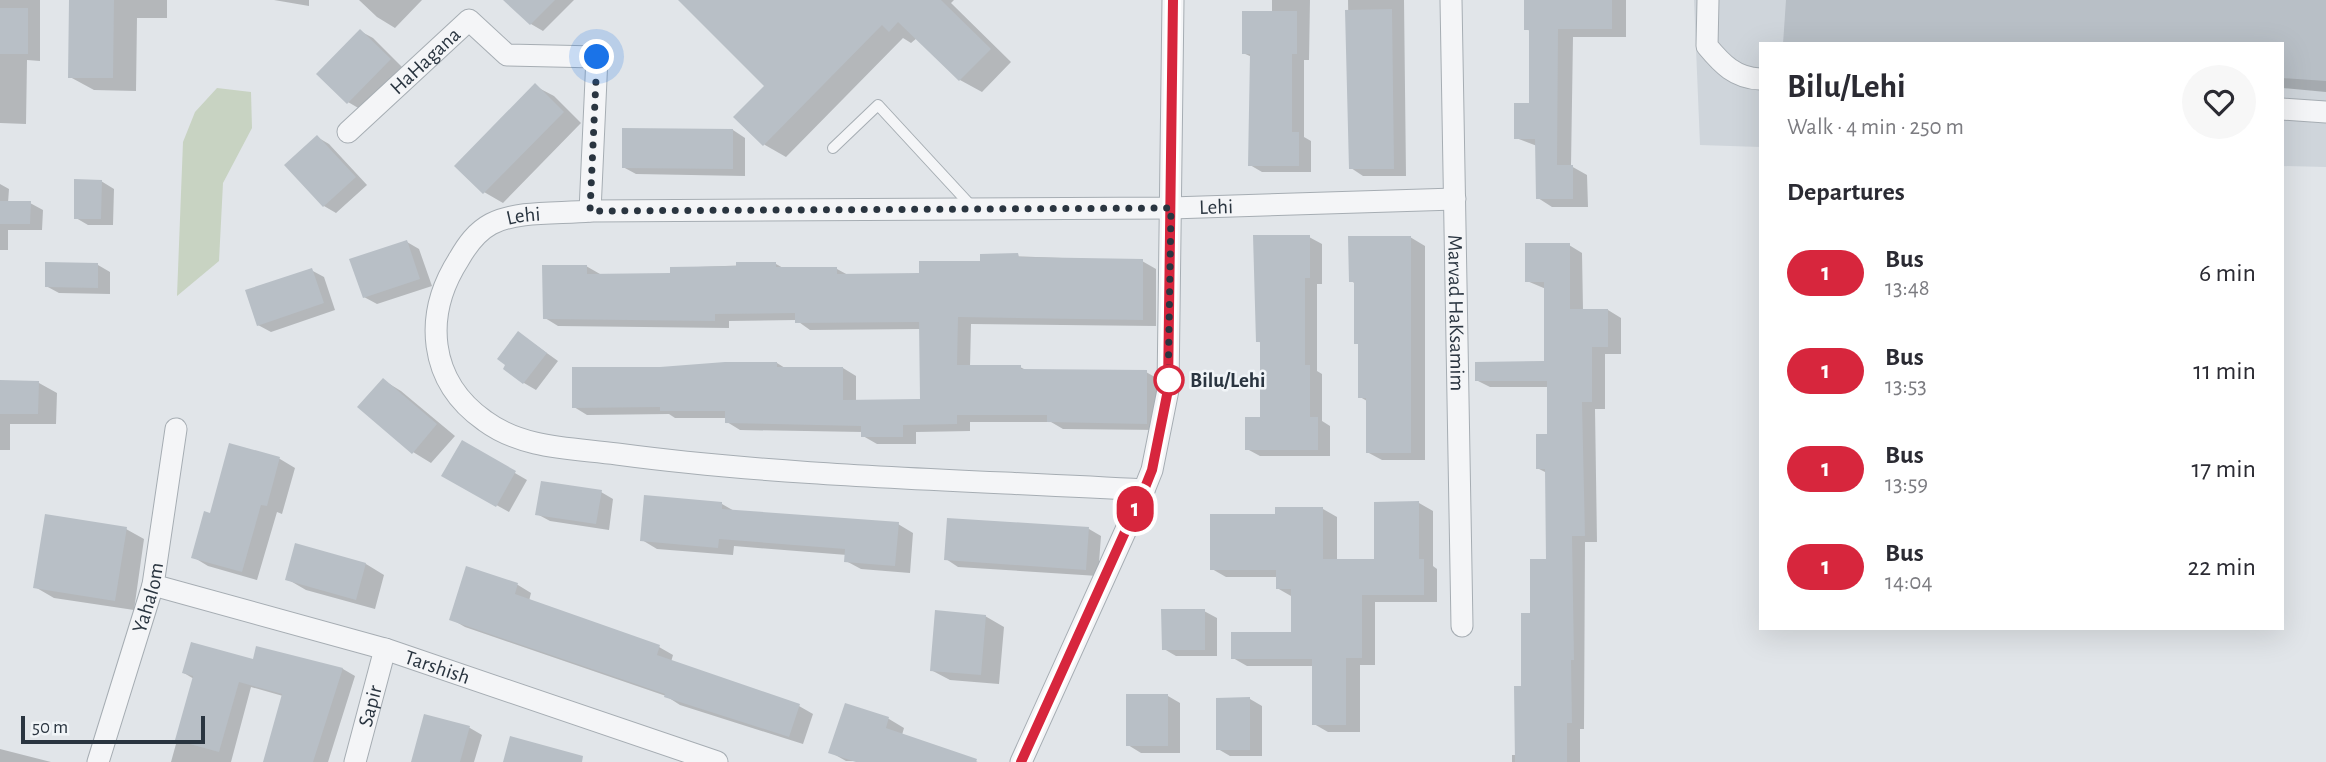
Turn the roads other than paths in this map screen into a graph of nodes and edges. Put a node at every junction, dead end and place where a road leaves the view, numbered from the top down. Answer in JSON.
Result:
{"nodes":[{"id":1,"x":1173,"y":0,"type":"edge"},
{"id":2,"x":1451,"y":0,"type":"edge"},
{"id":3,"x":1708,"y":0,"type":"edge"},
{"id":4,"x":1755,"y":79,"type":"edge"},
{"id":5,"x":2284,"y":109,"type":"edge"},
{"id":6,"x":2326,"y":112,"type":"edge"},
{"id":7,"x":348,"y":132,"type":"dead end"},
{"id":8,"x":833,"y":148,"type":"dead end"},
{"id":9,"x":1455,"y":199,"type":"junction"},
{"id":10,"x":1171,"y":208,"type":"junction"},
{"id":11,"x":974,"y":209,"type":"junction"},
{"id":12,"x":590,"y":211,"type":"junction"},
{"id":13,"x":176,"y":429,"type":"dead end"},
{"id":14,"x":1144,"y":490,"type":"junction"},
{"id":15,"x":153,"y":585,"type":"junction"},
{"id":16,"x":1462,"y":626,"type":"dead end"},
{"id":17,"x":385,"y":649,"type":"junction"},
{"id":18,"x":98,"y":762,"type":"edge"},
{"id":19,"x":355,"y":762,"type":"edge"},
{"id":20,"x":717,"y":762,"type":"edge"},
{"id":21,"x":1021,"y":762,"type":"edge"}],
"edges":[{"from":1,"to":10,"type":"street"},
{"from":2,"to":9,"type":"street","name":"Marvad HaKsamim"},
{"from":3,"to":4,"type":"street"},
{"from":5,"to":6,"type":"street"},
{"from":7,"to":12,"type":"street","name":"HaHagana"},
{"from":8,"to":11,"type":"lane"},
{"from":9,"to":10,"type":"street","name":"Lehi"},
{"from":9,"to":16,"type":"street","name":"Marvad HaKsamim"},
{"from":10,"to":11,"type":"street","name":"Lehi"},
{"from":10,"to":14,"type":"street"},
{"from":11,"to":12,"type":"street","name":"Lehi"},
{"from":12,"to":14,"type":"street","name":"Lehi"},
{"from":13,"to":15,"type":"street","name":"Yahalom"},
{"from":14,"to":21,"type":"street"},
{"from":15,"to":17,"type":"street","name":"Tarshish"},
{"from":15,"to":18,"type":"street","name":"Yahalom"},
{"from":17,"to":19,"type":"street","name":"Sapir"},
{"from":17,"to":20,"type":"street","name":"Tarshish"}]}
